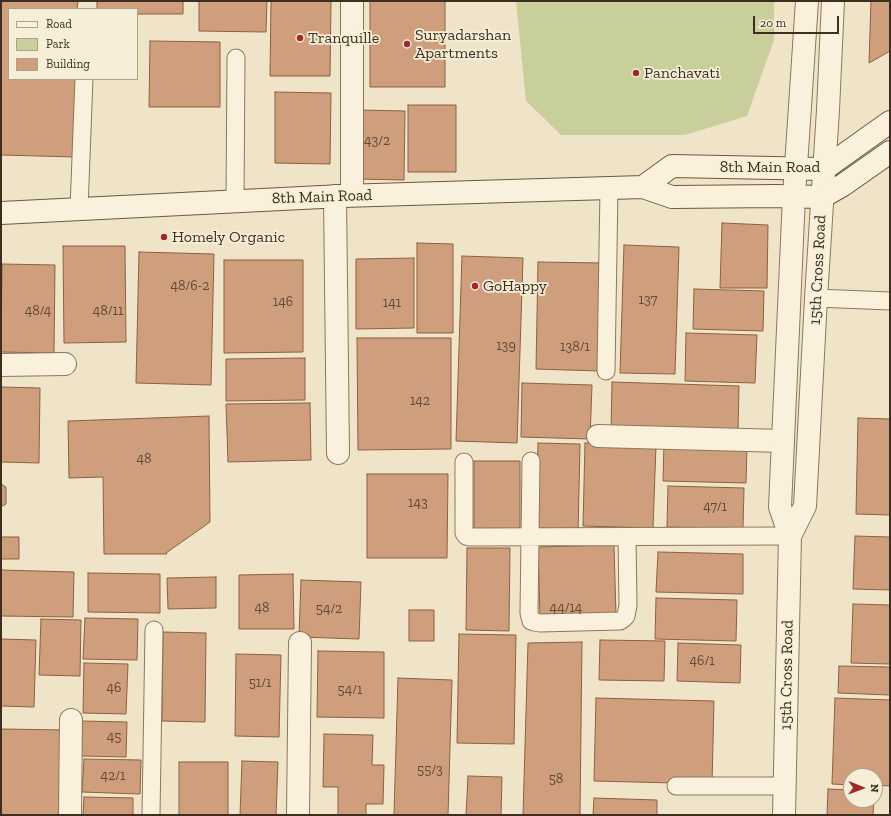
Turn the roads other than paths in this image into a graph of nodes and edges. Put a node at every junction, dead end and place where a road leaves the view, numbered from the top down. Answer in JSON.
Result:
{"nodes":[{"id":1,"x":352,"y":1,"type":"edge"},
{"id":2,"x":807,"y":1,"type":"edge"},
{"id":3,"x":833,"y":1,"type":"edge"},
{"id":4,"x":236,"y":58,"type":"dead end"},
{"id":5,"x":84,"y":80,"type":"edge"},
{"id":6,"x":890,"y":122,"type":"edge"},
{"id":7,"x":890,"y":152,"type":"edge"},
{"id":8,"x":796,"y":169,"type":"junction"},
{"id":9,"x":824,"y":169,"type":"junction"},
{"id":10,"x":643,"y":187,"type":"junction"},
{"id":11,"x":609,"y":188,"type":"junction"},
{"id":12,"x":343,"y":196,"type":"junction"},
{"id":13,"x":794,"y":196,"type":"junction"},
{"id":14,"x":822,"y":196,"type":"junction"},
{"id":15,"x":235,"y":201,"type":"junction"},
{"id":16,"x":79,"y":209,"type":"junction"},
{"id":17,"x":1,"y":213,"type":"edge"},
{"id":18,"x":816,"y":298,"type":"junction"},
{"id":19,"x":890,"y":301,"type":"edge"},
{"id":20,"x":65,"y":364,"type":"dead end"},
{"id":21,"x":1,"y":365,"type":"edge"},
{"id":22,"x":606,"y":371,"type":"dead end"},
{"id":23,"x":598,"y":436,"type":"dead end"},
{"id":24,"x":783,"y":441,"type":"junction"},
{"id":25,"x":338,"y":454,"type":"dead end"},
{"id":26,"x":531,"y":461,"type":"dead end"},
{"id":27,"x":464,"y":462,"type":"dead end"},
{"id":28,"x":790,"y":536,"type":"junction"},
{"id":29,"x":627,"y":537,"type":"junction"},
{"id":30,"x":530,"y":538,"type":"junction"},
{"id":31,"x":154,"y":630,"type":"dead end"},
{"id":32,"x":300,"y":643,"type":"dead end"},
{"id":33,"x":71,"y":720,"type":"dead end"},
{"id":34,"x":676,"y":786,"type":"dead end"},
{"id":35,"x":785,"y":786,"type":"junction"},
{"id":36,"x":70,"y":815,"type":"edge"},
{"id":37,"x":151,"y":815,"type":"edge"},
{"id":38,"x":298,"y":815,"type":"edge"},
{"id":39,"x":784,"y":815,"type":"edge"}],
"edges":[{"from":1,"to":12,"type":"street"},
{"from":2,"to":8,"type":"street","name":"15th Cross Road"},
{"from":3,"to":9,"type":"street","name":"15th Cross Road"},
{"from":4,"to":15,"type":"lane"},
{"from":5,"to":16,"type":"lane"},
{"from":6,"to":9,"type":"street","name":"8th Main Road"},
{"from":7,"to":14,"type":"street","name":"8th Main Road"},
{"from":8,"to":9,"type":"street","name":"8th Main Road"},
{"from":8,"to":10,"type":"street","name":"8th Main Road"},
{"from":8,"to":13,"type":"street","name":"15th Cross Road"},
{"from":9,"to":14,"type":"street","name":"15th Cross Road"},
{"from":10,"to":11,"type":"street","name":"8th Main Road"},
{"from":10,"to":13,"type":"street","name":"8th Main Road"},
{"from":11,"to":12,"type":"street","name":"8th Main Road"},
{"from":11,"to":22,"type":"lane"},
{"from":12,"to":15,"type":"street","name":"8th Main Road"},
{"from":12,"to":25,"type":"street"},
{"from":13,"to":14,"type":"street","name":"8th Main Road"},
{"from":13,"to":24,"type":"street","name":"15th Cross Road"},
{"from":14,"to":18,"type":"street","name":"15th Cross Road"},
{"from":15,"to":16,"type":"street","name":"8th Main Road"},
{"from":16,"to":17,"type":"street","name":"8th Main Road"},
{"from":18,"to":19,"type":"lane"},
{"from":18,"to":28,"type":"street","name":"15th Cross Road"},
{"from":20,"to":21,"type":"street"},
{"from":23,"to":24,"type":"street"},
{"from":24,"to":28,"type":"street","name":"15th Cross Road"},
{"from":26,"to":30,"type":"lane"},
{"from":27,"to":30,"type":"lane"},
{"from":28,"to":29,"type":"lane"},
{"from":28,"to":35,"type":"street","name":"15th Cross Road"},
{"from":29,"to":30,"type":"lane"},
{"from":29,"to":30,"type":"lane"},
{"from":31,"to":37,"type":"lane"},
{"from":32,"to":38,"type":"street"},
{"from":33,"to":36,"type":"street"},
{"from":34,"to":35,"type":"lane"},
{"from":35,"to":39,"type":"street","name":"15th Cross Road"}]}
